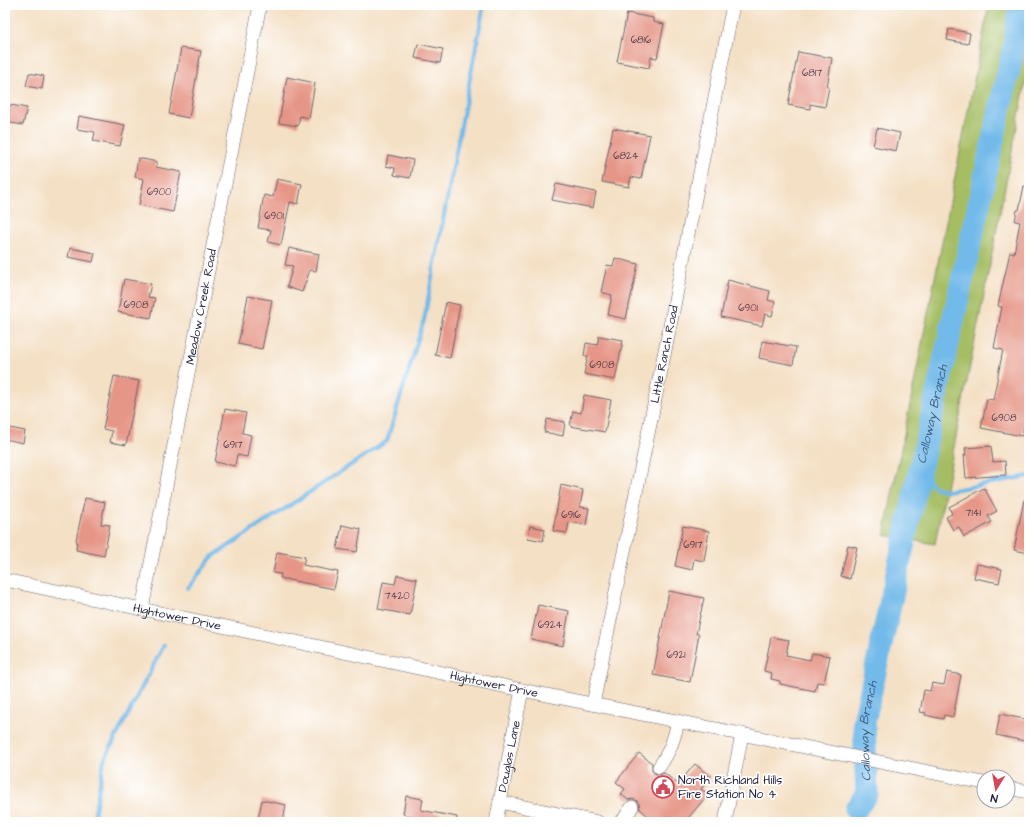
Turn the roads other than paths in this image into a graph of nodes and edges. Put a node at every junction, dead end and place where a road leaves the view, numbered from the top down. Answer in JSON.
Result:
{"nodes":[{"id":1,"x":260,"y":5,"type":"edge"},
{"id":2,"x":733,"y":5,"type":"edge"},
{"id":3,"x":5,"y":580,"type":"edge"},
{"id":4,"x":142,"y":608,"type":"junction"},
{"id":5,"x":522,"y":690,"type":"junction"},
{"id":6,"x":593,"y":704,"type":"junction"},
{"id":7,"x":678,"y":721,"type":"junction"},
{"id":8,"x":742,"y":734,"type":"junction"},
{"id":9,"x":659,"y":767,"type":"dead end"},
{"id":10,"x":976,"y":781,"type":"edge"},
{"id":11,"x":1016,"y":790,"type":"edge"},
{"id":12,"x":1029,"y":792,"type":"edge"},
{"id":13,"x":500,"y":802,"type":"junction"},
{"id":14,"x":632,"y":807,"type":"dead end"},
{"id":15,"x":496,"y":822,"type":"edge"},
{"id":16,"x":598,"y":822,"type":"edge"},
{"id":17,"x":620,"y":822,"type":"edge"},
{"id":18,"x":725,"y":822,"type":"edge"}],
"edges":[{"from":1,"to":4,"type":"street","name":"Meadow Creek Road"},
{"from":2,"to":6,"type":"street","name":"Little Ranch Road"},
{"from":3,"to":4,"type":"street","name":"Hightower Drive"},
{"from":4,"to":5,"type":"street","name":"Hightower Drive"},
{"from":5,"to":6,"type":"street","name":"Hightower Drive"},
{"from":5,"to":13,"type":"street","name":"Douglas Lane"},
{"from":6,"to":7,"type":"street","name":"Hightower Drive"},
{"from":7,"to":8,"type":"street","name":"Hightower Drive"},
{"from":7,"to":9,"type":"street"},
{"from":8,"to":10,"type":"street","name":"Hightower Drive"},
{"from":8,"to":18,"type":"street"},
{"from":11,"to":12,"type":"street"},
{"from":13,"to":15,"type":"street","name":"Douglas Lane"},
{"from":13,"to":16,"type":"street"},
{"from":14,"to":17,"type":"street"}]}
